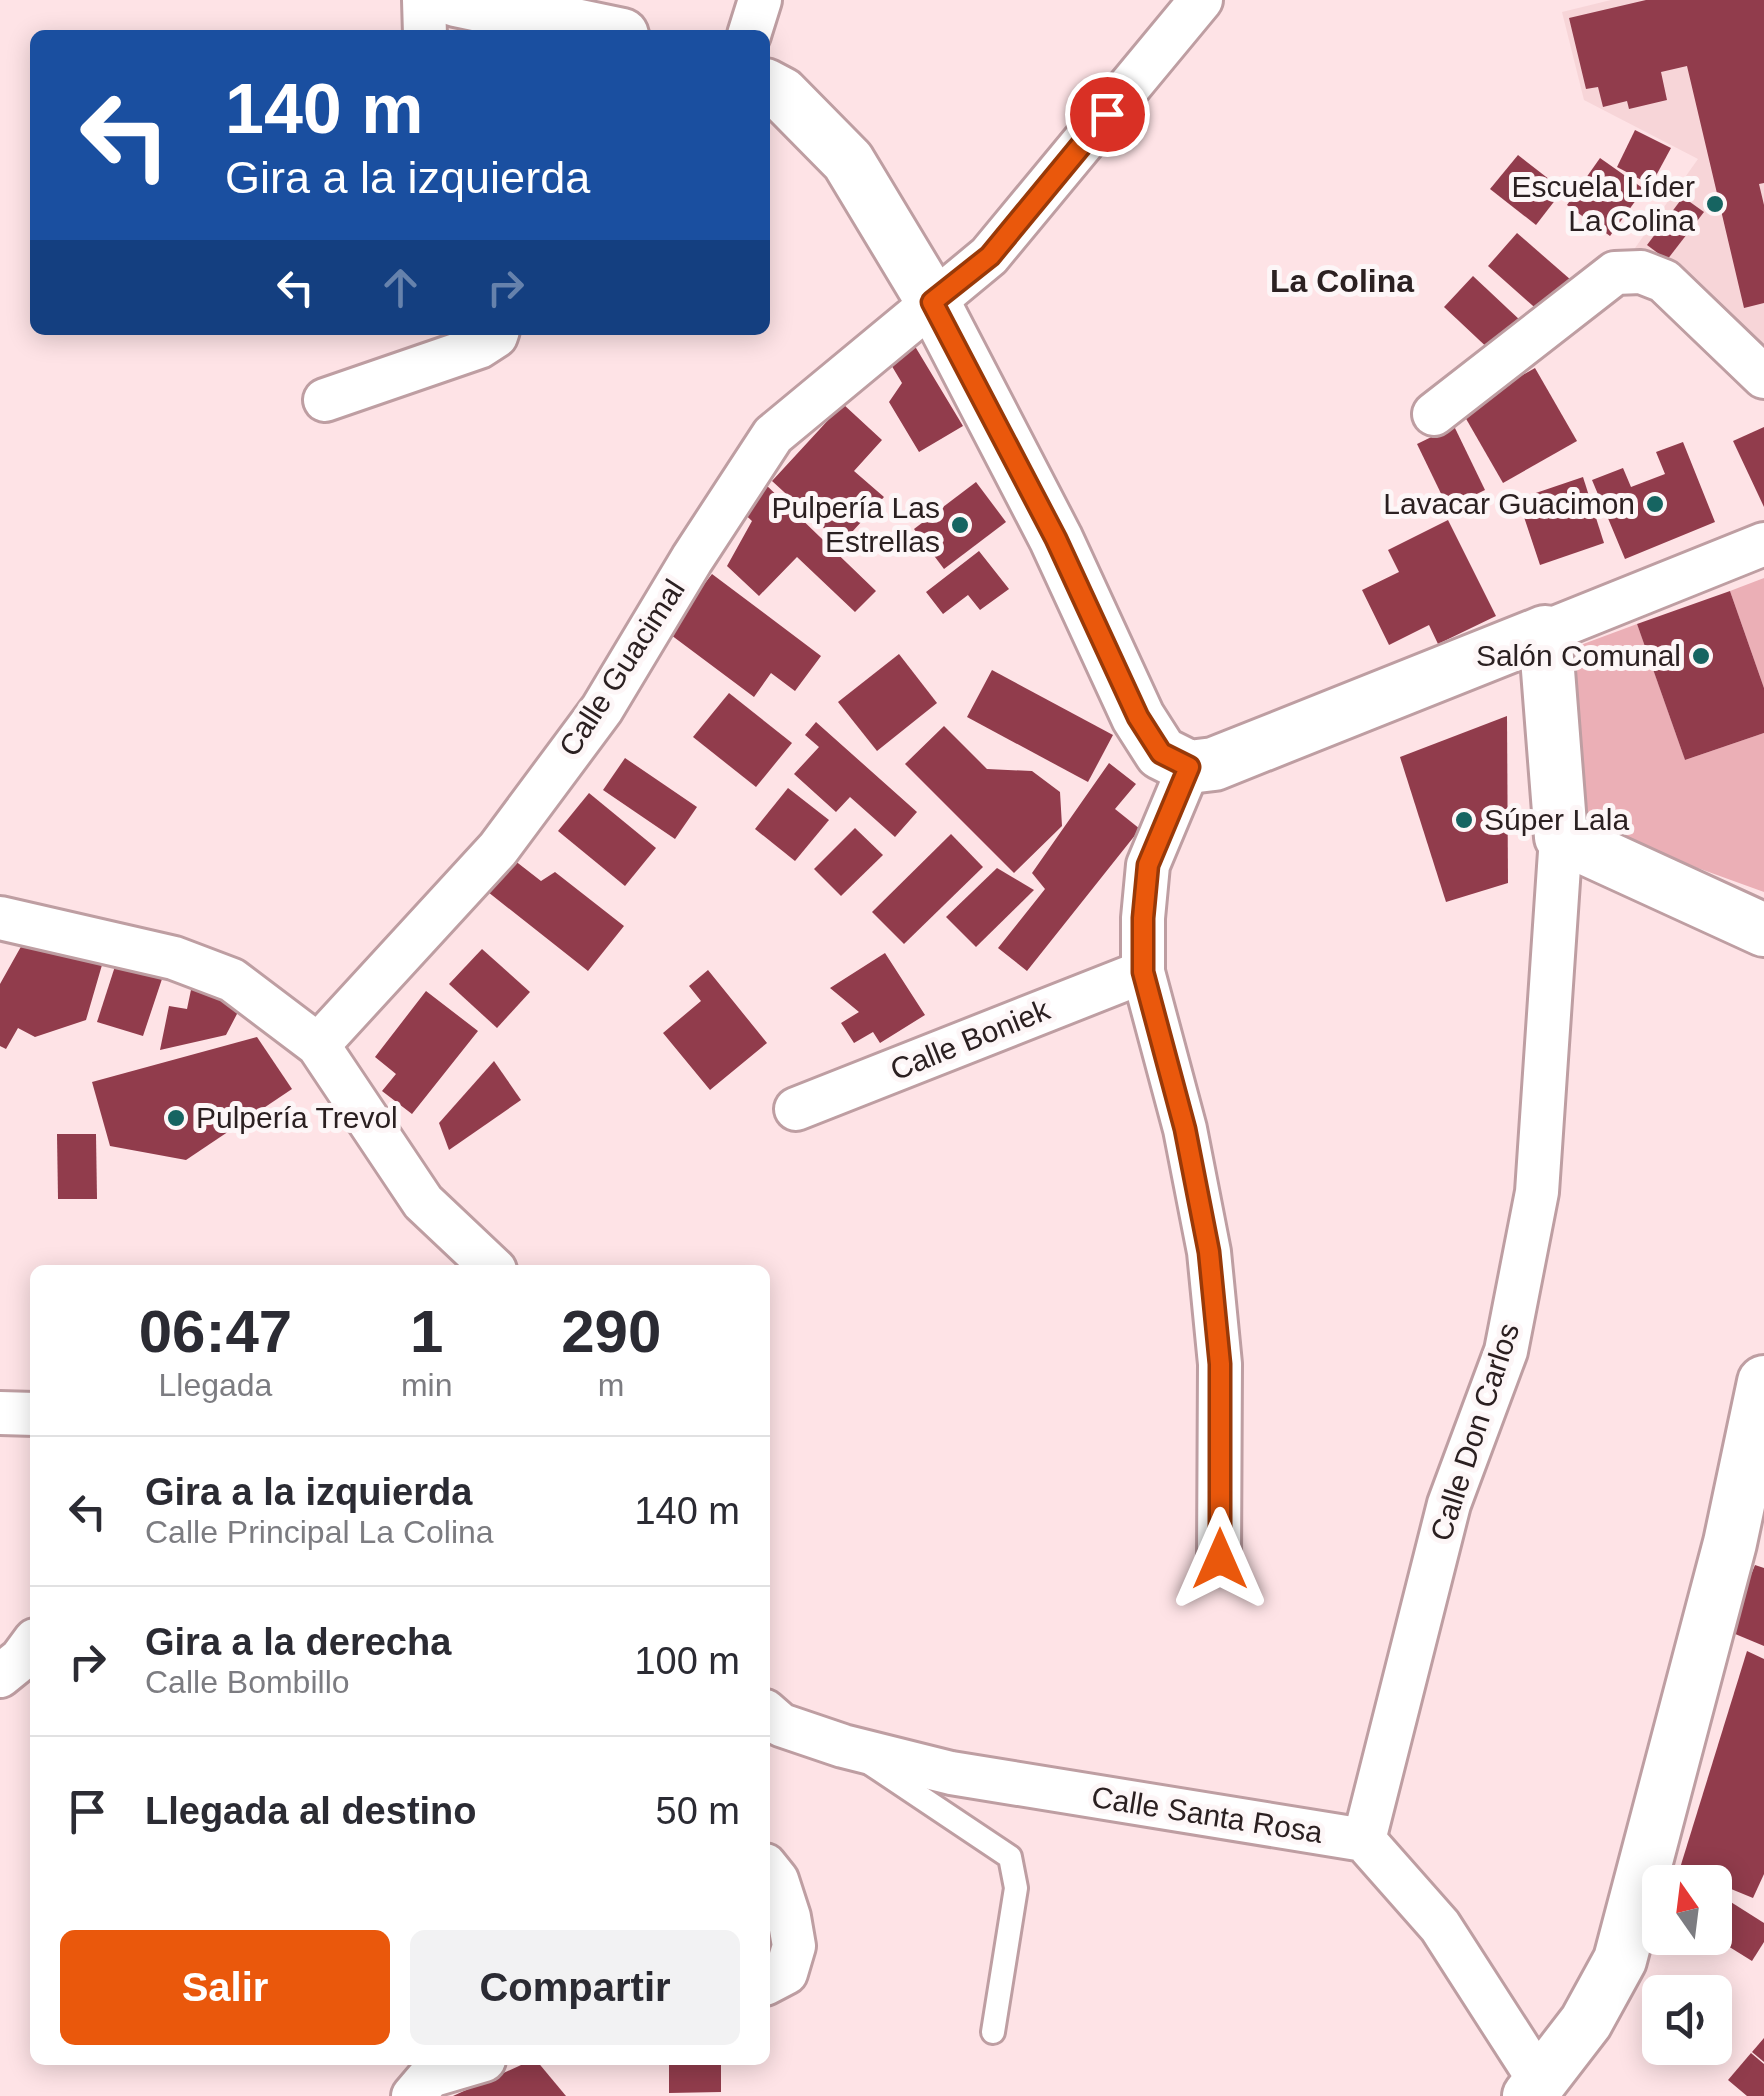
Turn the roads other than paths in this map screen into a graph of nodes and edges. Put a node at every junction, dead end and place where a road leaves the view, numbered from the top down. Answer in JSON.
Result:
{"nodes":[{"id":1,"x":424,"y":0,"type":"edge"},
{"id":2,"x":456,"y":0,"type":"edge"},
{"id":3,"x":760,"y":0,"type":"edge"},
{"id":4,"x":1201,"y":0,"type":"edge"},
{"id":5,"x":425,"y":30,"type":"edge"},
{"id":6,"x":598,"y":30,"type":"edge"},
{"id":7,"x":751,"y":30,"type":"edge"},
{"id":8,"x":770,"y":88,"type":"edge"},
{"id":9,"x":932,"y":302,"type":"junction"},
{"id":10,"x":496,"y":335,"type":"edge"},
{"id":11,"x":1764,"y":377,"type":"edge"},
{"id":12,"x":325,"y":400,"type":"dead end"},
{"id":13,"x":1434,"y":414,"type":"dead end"},
{"id":14,"x":1764,"y":544,"type":"edge"},
{"id":15,"x":1545,"y":632,"type":"junction"},
{"id":16,"x":1189,"y":767,"type":"junction"},
{"id":17,"x":1561,"y":837,"type":"junction"},
{"id":18,"x":0,"y":918,"type":"edge"},
{"id":19,"x":1764,"y":930,"type":"edge"},
{"id":20,"x":1143,"y":972,"type":"junction"},
{"id":21,"x":318,"y":1045,"type":"junction"},
{"id":22,"x":796,"y":1109,"type":"dead end"},
{"id":23,"x":490,"y":1265,"type":"edge"},
{"id":24,"x":1764,"y":1382,"type":"edge"},
{"id":25,"x":0,"y":1413,"type":"edge"},
{"id":26,"x":30,"y":1414,"type":"edge"},
{"id":27,"x":1220,"y":1559,"type":"dead end"},
{"id":28,"x":30,"y":1647,"type":"edge"},
{"id":29,"x":0,"y":1676,"type":"edge"},
{"id":30,"x":770,"y":1715,"type":"edge"},
{"id":31,"x":844,"y":1746,"type":"junction"},
{"id":32,"x":1364,"y":1840,"type":"junction"},
{"id":33,"x":770,"y":1872,"type":"edge"},
{"id":34,"x":770,"y":1981,"type":"edge"},
{"id":35,"x":993,"y":2032,"type":"dead end"},
{"id":36,"x":467,"y":2065,"type":"edge"},
{"id":37,"x":1534,"y":2088,"type":"edge"},
{"id":38,"x":412,"y":2096,"type":"edge"}],
"edges":[{"from":1,"to":5,"type":"street"},
{"from":2,"to":6,"type":"street"},
{"from":3,"to":7,"type":"street"},
{"from":4,"to":9,"type":"street","name":"Calle Guacimal"},
{"from":8,"to":9,"type":"street"},
{"from":9,"to":16,"type":"street"},
{"from":9,"to":21,"type":"street","name":"Calle Guacimal"},
{"from":10,"to":12,"type":"street"},
{"from":11,"to":13,"type":"street"},
{"from":14,"to":15,"type":"street"},
{"from":15,"to":16,"type":"street"},
{"from":15,"to":17,"type":"street"},
{"from":16,"to":20,"type":"street"},
{"from":17,"to":19,"type":"street"},
{"from":17,"to":32,"type":"street","name":"Calle Don Carlos"},
{"from":18,"to":21,"type":"street"},
{"from":20,"to":22,"type":"street","name":"Calle Boniek"},
{"from":20,"to":27,"type":"street"},
{"from":21,"to":23,"type":"street"},
{"from":24,"to":37,"type":"street"},
{"from":25,"to":26,"type":"street"},
{"from":28,"to":29,"type":"street"},
{"from":30,"to":31,"type":"street","name":"Calle Santa Rosa"},
{"from":31,"to":32,"type":"street","name":"Calle Santa Rosa"},
{"from":31,"to":35,"type":"lane"},
{"from":32,"to":37,"type":"street","name":"Calle Santa Rosa"},
{"from":33,"to":34,"type":"street"},
{"from":36,"to":38,"type":"street"}]}
